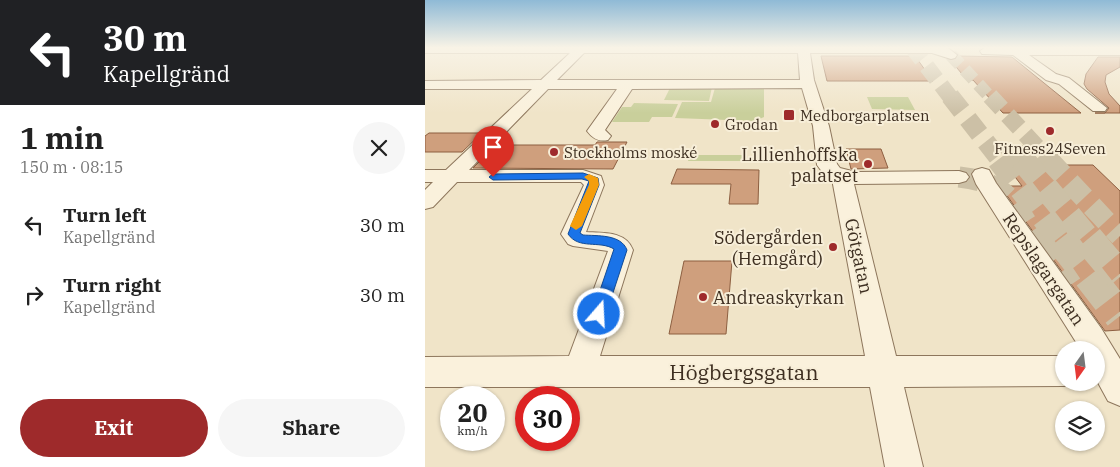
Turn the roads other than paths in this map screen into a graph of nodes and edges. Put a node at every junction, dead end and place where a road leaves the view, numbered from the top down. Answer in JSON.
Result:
{"nodes":[{"id":1,"x":560,"y":69,"type":"edge"},
{"id":2,"x":806,"y":69,"type":"edge"},
{"id":3,"x":1040,"y":69,"type":"edge"},
{"id":4,"x":808,"y":84,"type":"junction"},
{"id":5,"x":627,"y":85,"type":"junction"},
{"id":6,"x":542,"y":86,"type":"junction"},
{"id":7,"x":429,"y":88,"type":"edge"},
{"id":8,"x":1099,"y":108,"type":"dead end"},
{"id":9,"x":602,"y":136,"type":"dead end"},
{"id":10,"x":425,"y":176,"type":"edge"},
{"id":11,"x":841,"y":176,"type":"junction"},
{"id":12,"x":450,"y":177,"type":"junction"},
{"id":13,"x":425,"y":202,"type":"edge"},
{"id":14,"x":1055,"y":371,"type":"edge"},
{"id":15,"x":425,"y":372,"type":"edge"},
{"id":16,"x":579,"y":372,"type":"junction"},
{"id":17,"x":882,"y":372,"type":"junction"},
{"id":18,"x":1111,"y":374,"type":"edge"},
{"id":19,"x":904,"y":467,"type":"edge"}],
"edges":[{"from":1,"to":6,"type":"street"},
{"from":2,"to":4,"type":"street","name":"Götgatan"},
{"from":3,"to":8,"type":"street"},
{"from":4,"to":5,"type":"street"},
{"from":4,"to":11,"type":"street","name":"Götgatan"},
{"from":5,"to":6,"type":"street"},
{"from":5,"to":9,"type":"street"},
{"from":6,"to":7,"type":"street"},
{"from":6,"to":12,"type":"street"},
{"from":10,"to":12,"type":"street"},
{"from":11,"to":17,"type":"street","name":"Götgatan"},
{"from":11,"to":18,"type":"street","name":"Repslagargatan"},
{"from":12,"to":13,"type":"street"},
{"from":12,"to":16,"type":"street"},
{"from":14,"to":17,"type":"street","name":"Högbergsgatan"},
{"from":15,"to":16,"type":"street","name":"Högbergsgatan"},
{"from":16,"to":17,"type":"street","name":"Högbergsgatan"},
{"from":17,"to":19,"type":"street","name":"Götgatan"}]}
